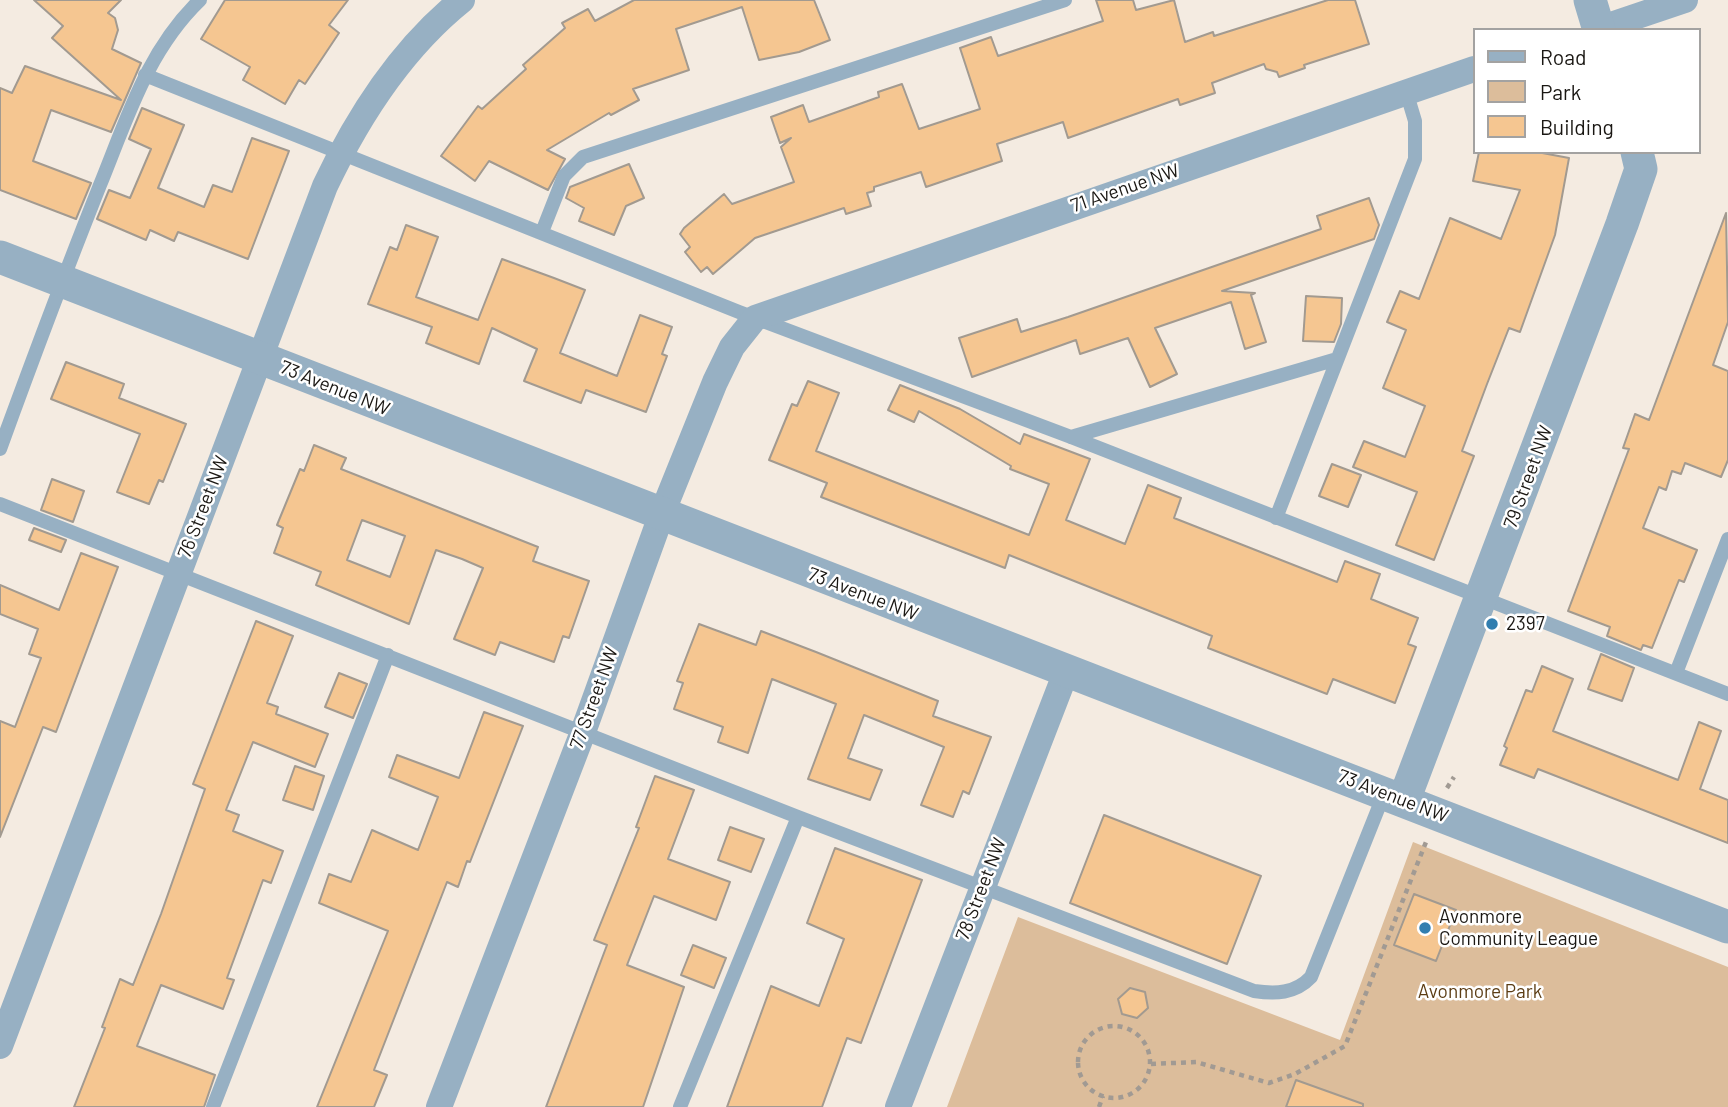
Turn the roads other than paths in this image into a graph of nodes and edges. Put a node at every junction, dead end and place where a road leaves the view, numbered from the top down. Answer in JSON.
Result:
{"nodes":[{"id":1,"x":200,"y":0,"type":"edge"},
{"id":2,"x":462,"y":0,"type":"edge"},
{"id":3,"x":1065,"y":0,"type":"edge"},
{"id":4,"x":1590,"y":0,"type":"edge"},
{"id":5,"x":1685,"y":0,"type":"edge"},
{"id":6,"x":1598,"y":28,"type":"edge"},
{"id":7,"x":1601,"y":28,"type":"edge"},
{"id":8,"x":1472,"y":70,"type":"edge"},
{"id":9,"x":145,"y":75,"type":"junction"},
{"id":10,"x":1406,"y":91,"type":"junction"},
{"id":11,"x":341,"y":152,"type":"junction"},
{"id":12,"x":1637,"y":154,"type":"edge"},
{"id":13,"x":542,"y":232,"type":"junction"},
{"id":14,"x":0,"y":257,"type":"edge"},
{"id":15,"x":61,"y":281,"type":"junction"},
{"id":16,"x":765,"y":313,"type":"junction"},
{"id":17,"x":259,"y":358,"type":"junction"},
{"id":18,"x":1337,"y":359,"type":"junction"},
{"id":19,"x":1071,"y":437,"type":"junction"},
{"id":20,"x":0,"y":449,"type":"edge"},
{"id":21,"x":0,"y":503,"type":"edge"},
{"id":22,"x":661,"y":516,"type":"junction"},
{"id":23,"x":1276,"y":518,"type":"junction"},
{"id":24,"x":1728,"y":540,"type":"edge"},
{"id":25,"x":178,"y":573,"type":"junction"},
{"id":26,"x":1483,"y":598,"type":"junction"},
{"id":27,"x":388,"y":655,"type":"junction"},
{"id":28,"x":1066,"y":673,"type":"junction"},
{"id":29,"x":1676,"y":673,"type":"junction"},
{"id":30,"x":1728,"y":694,"type":"edge"},
{"id":31,"x":583,"y":732,"type":"junction"},
{"id":32,"x":1394,"y":796,"type":"junction"},
{"id":33,"x":798,"y":817,"type":"junction"},
{"id":34,"x":981,"y":887,"type":"junction"},
{"id":35,"x":1728,"y":927,"type":"edge"},
{"id":36,"x":0,"y":1046,"type":"edge"},
{"id":37,"x":213,"y":1107,"type":"edge"},
{"id":38,"x":439,"y":1107,"type":"edge"},
{"id":39,"x":680,"y":1107,"type":"edge"},
{"id":40,"x":898,"y":1107,"type":"edge"}],
"edges":[{"from":1,"to":9,"type":"lane"},
{"from":2,"to":11,"type":"street","name":"76 Street NW"},
{"from":3,"to":13,"type":"lane"},
{"from":4,"to":6,"type":"street"},
{"from":5,"to":7,"type":"street"},
{"from":8,"to":10,"type":"street","name":"71 Avenue NW"},
{"from":9,"to":11,"type":"lane"},
{"from":9,"to":15,"type":"lane"},
{"from":10,"to":16,"type":"street","name":"71 Avenue NW"},
{"from":10,"to":18,"type":"lane"},
{"from":11,"to":13,"type":"lane"},
{"from":11,"to":17,"type":"street","name":"76 Street NW"},
{"from":12,"to":26,"type":"street","name":"79 Street NW"},
{"from":13,"to":16,"type":"lane"},
{"from":14,"to":15,"type":"street","name":"73 Avenue NW"},
{"from":15,"to":17,"type":"street","name":"73 Avenue NW"},
{"from":15,"to":20,"type":"lane"},
{"from":16,"to":19,"type":"lane"},
{"from":16,"to":22,"type":"street","name":"77 Street NW"},
{"from":17,"to":22,"type":"street","name":"73 Avenue NW"},
{"from":17,"to":25,"type":"street","name":"76 Street NW"},
{"from":18,"to":19,"type":"lane"},
{"from":18,"to":23,"type":"lane"},
{"from":19,"to":23,"type":"lane"},
{"from":21,"to":25,"type":"lane"},
{"from":22,"to":28,"type":"street","name":"73 Avenue NW"},
{"from":22,"to":31,"type":"street","name":"77 Street NW"},
{"from":23,"to":26,"type":"lane"},
{"from":24,"to":29,"type":"lane"},
{"from":25,"to":27,"type":"lane"},
{"from":25,"to":36,"type":"street","name":"76 Street NW"},
{"from":26,"to":29,"type":"lane"},
{"from":26,"to":32,"type":"street","name":"79 Street NW"},
{"from":27,"to":31,"type":"lane"},
{"from":27,"to":37,"type":"lane"},
{"from":28,"to":32,"type":"street","name":"73 Avenue NW"},
{"from":28,"to":34,"type":"street","name":"78 Street NW"},
{"from":29,"to":30,"type":"lane"},
{"from":31,"to":33,"type":"lane"},
{"from":31,"to":38,"type":"street","name":"77 Street NW"},
{"from":32,"to":34,"type":"lane"},
{"from":32,"to":35,"type":"street","name":"73 Avenue NW"},
{"from":33,"to":34,"type":"lane"},
{"from":33,"to":39,"type":"lane"},
{"from":34,"to":40,"type":"street","name":"78 Street NW"}]}
